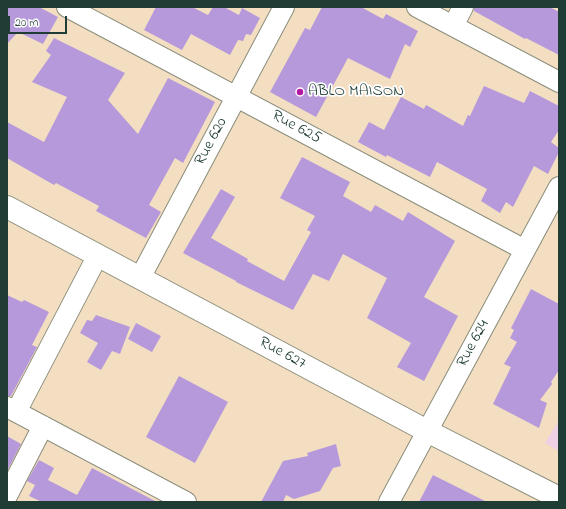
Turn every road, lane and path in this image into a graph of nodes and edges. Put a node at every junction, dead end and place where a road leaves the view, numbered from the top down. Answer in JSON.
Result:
{"nodes":[{"id":1,"x":67,"y":7,"type":"edge"},
{"id":2,"x":284,"y":7,"type":"edge"},
{"id":3,"x":417,"y":7,"type":"edge"},
{"id":4,"x":463,"y":7,"type":"edge"},
{"id":5,"x":453,"y":26,"type":"junction"},
{"id":6,"x":559,"y":82,"type":"edge"},
{"id":7,"x":236,"y":97,"type":"junction"},
{"id":8,"x":559,"y":187,"type":"edge"},
{"id":9,"x":7,"y":207,"type":"edge"},
{"id":10,"x":525,"y":250,"type":"junction"},
{"id":11,"x":98,"y":255,"type":"junction"},
{"id":12,"x":140,"y":278,"type":"junction"},
{"id":13,"x":12,"y":410,"type":"edge"},
{"id":14,"x":43,"y":426,"type":"junction"},
{"id":15,"x":427,"y":431,"type":"junction"},
{"id":16,"x":7,"y":496,"type":"edge"},
{"id":17,"x":559,"y":498,"type":"edge"},
{"id":18,"x":181,"y":501,"type":"edge"},
{"id":19,"x":389,"y":502,"type":"edge"}],
"edges":[{"from":1,"to":7,"type":"street","name":"Rue 625"},
{"from":2,"to":7,"type":"street","name":"Rue 620"},
{"from":3,"to":5,"type":"street"},
{"from":4,"to":5,"type":"street"},
{"from":5,"to":6,"type":"street"},
{"from":7,"to":10,"type":"street","name":"Rue 625"},
{"from":7,"to":12,"type":"street","name":"Rue 620"},
{"from":8,"to":10,"type":"street","name":"Rue 624"},
{"from":9,"to":11,"type":"street","name":"Rue 627"},
{"from":10,"to":15,"type":"street","name":"Rue 624"},
{"from":11,"to":12,"type":"street","name":"Rue 627"},
{"from":11,"to":13,"type":"street"},
{"from":12,"to":15,"type":"street","name":"Rue 627"},
{"from":13,"to":14,"type":"street"},
{"from":14,"to":16,"type":"street"},
{"from":14,"to":18,"type":"street"},
{"from":15,"to":17,"type":"street","name":"Rue 627"},
{"from":15,"to":19,"type":"street","name":"Rue 624"}]}
